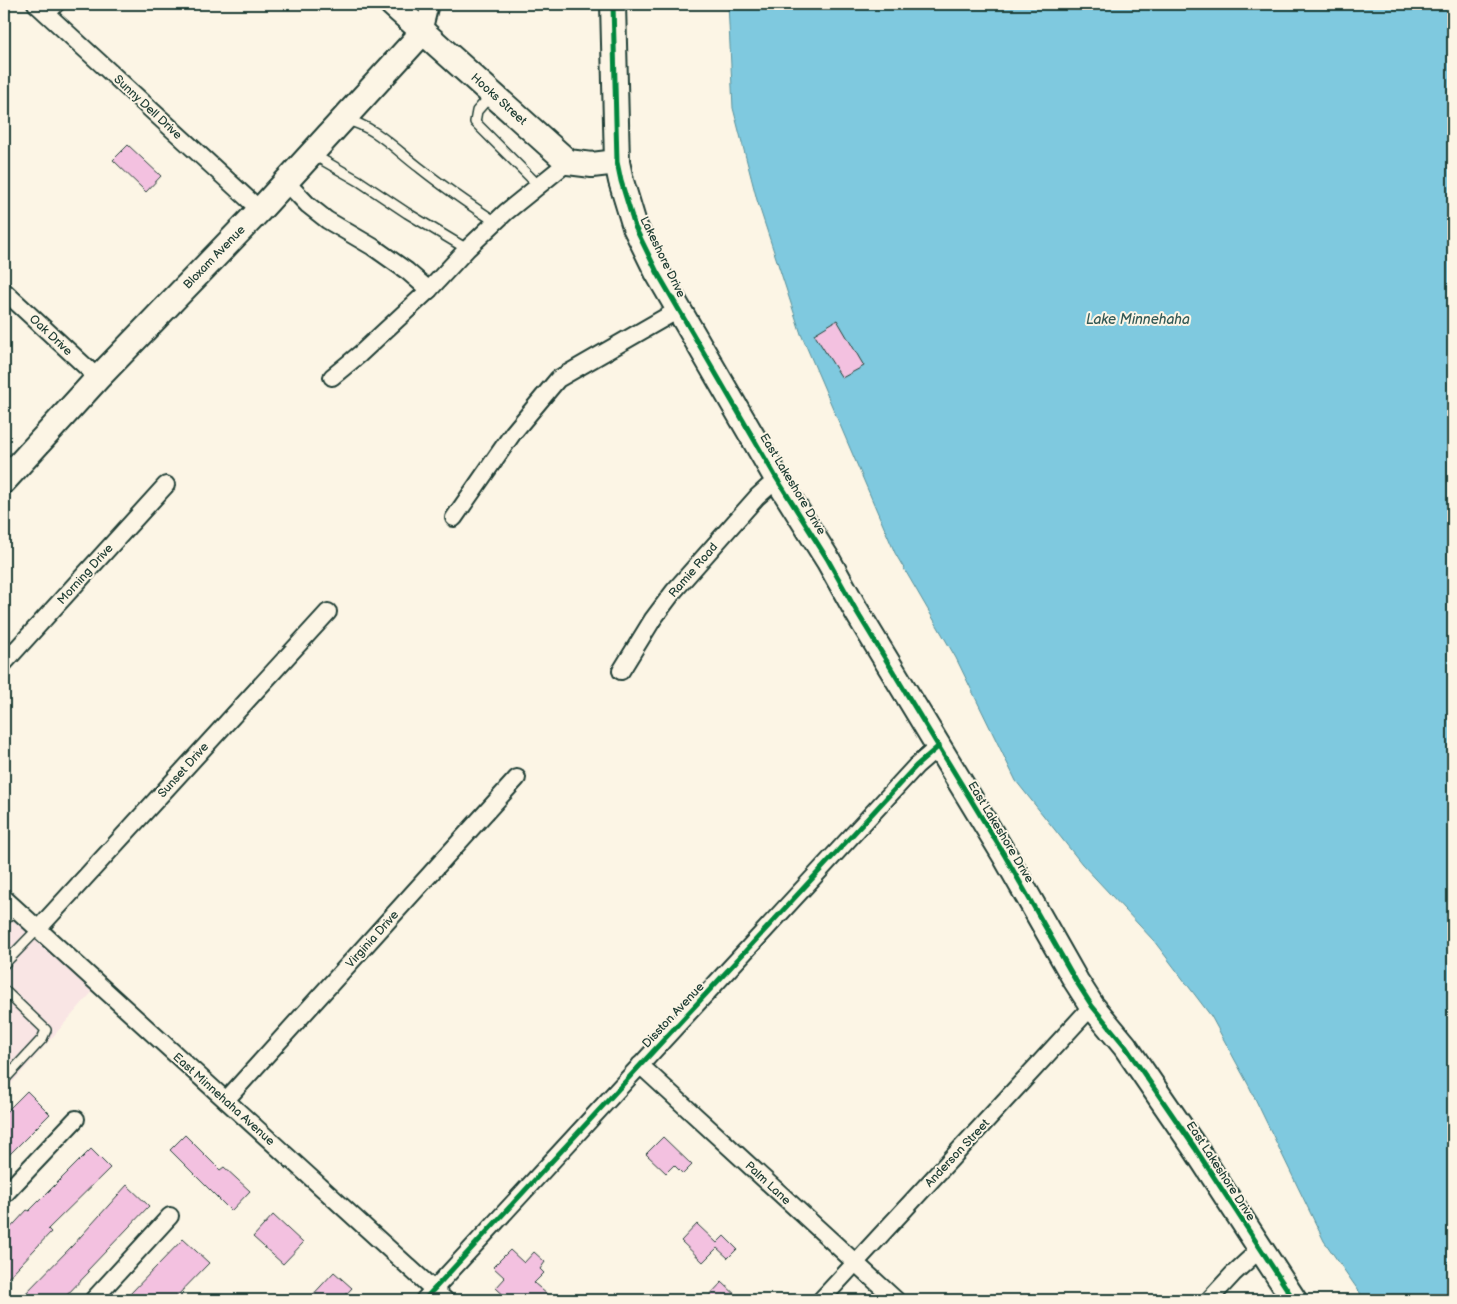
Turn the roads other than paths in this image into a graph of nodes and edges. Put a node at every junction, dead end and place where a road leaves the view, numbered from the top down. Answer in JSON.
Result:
{"nodes":[{"id":1,"x":36,"y":4,"type":"edge"},
{"id":2,"x":61,"y":4,"type":"edge"},
{"id":3,"x":392,"y":4,"type":"edge"},
{"id":4,"x":430,"y":4,"type":"edge"},
{"id":5,"x":613,"y":4,"type":"edge"},
{"id":6,"x":50,"y":16,"type":"junction"},
{"id":7,"x":424,"y":32,"type":"junction"},
{"id":8,"x":493,"y":93,"type":"junction"},
{"id":9,"x":344,"y":119,"type":"junction"},
{"id":10,"x":312,"y":154,"type":"junction"},
{"id":11,"x":568,"y":162,"type":"junction"},
{"id":12,"x":618,"y":162,"type":"junction"},
{"id":13,"x":286,"y":182,"type":"junction"},
{"id":14,"x":539,"y":186,"type":"junction"},
{"id":15,"x":260,"y":210,"type":"junction"},
{"id":16,"x":496,"y":222,"type":"junction"},
{"id":17,"x":467,"y":250,"type":"junction"},
{"id":18,"x":429,"y":290,"type":"junction"},
{"id":19,"x":4,"y":291,"type":"edge"},
{"id":20,"x":678,"y":310,"type":"junction"},
{"id":21,"x":708,"y":362,"type":"joint"},
{"id":22,"x":332,"y":377,"type":"dead end"},
{"id":23,"x":98,"y":378,"type":"junction"},
{"id":24,"x":778,"y":479,"type":"junction"},
{"id":25,"x":4,"y":481,"type":"edge"},
{"id":26,"x":166,"y":485,"type":"dead end"},
{"id":27,"x":454,"y":518,"type":"dead end"},
{"id":28,"x":328,"y":612,"type":"dead end"},
{"id":29,"x":4,"y":663,"type":"edge"},
{"id":30,"x":621,"y":671,"type":"dead end"},
{"id":31,"x":939,"y":746,"type":"junction"},
{"id":32,"x":517,"y":778,"type":"dead end"},
{"id":33,"x":10,"y":903,"type":"edge"},
{"id":34,"x":4,"y":921,"type":"edge"},
{"id":35,"x":38,"y":929,"type":"junction"},
{"id":36,"x":4,"y":964,"type":"edge"},
{"id":37,"x":4,"y":990,"type":"edge"},
{"id":38,"x":1092,"y":1006,"type":"junction"},
{"id":39,"x":640,"y":1065,"type":"junction"},
{"id":40,"x":4,"y":1080,"type":"edge"},
{"id":41,"x":226,"y":1100,"type":"junction"},
{"id":42,"x":76,"y":1119,"type":"dead end"},
{"id":43,"x":4,"y":1195,"type":"edge"},
{"id":44,"x":170,"y":1216,"type":"dead end"},
{"id":45,"x":1260,"y":1249,"type":"junction"},
{"id":46,"x":855,"y":1263,"type":"junction"},
{"id":47,"x":434,"y":1297,"type":"edge"},
{"id":48,"x":93,"y":1300,"type":"edge"},
{"id":49,"x":821,"y":1300,"type":"edge"},
{"id":50,"x":896,"y":1300,"type":"edge"},
{"id":51,"x":1208,"y":1300,"type":"edge"},
{"id":52,"x":1294,"y":1300,"type":"edge"}],
"edges":[{"from":1,"to":6,"type":"street","name":"Sunny Dell Drive"},
{"from":2,"to":6,"type":"lane"},
{"from":3,"to":7,"type":"street","name":"Hooks Street"},
{"from":4,"to":7,"type":"street"},
{"from":5,"to":12,"type":"street","name":"Lakeshore Drive"},
{"from":6,"to":15,"type":"street","name":"Sunny Dell Drive"},
{"from":7,"to":8,"type":"street","name":"Hooks Street"},
{"from":7,"to":9,"type":"street","name":"Bloxam Avenue"},
{"from":8,"to":11,"type":"street","name":"Hooks Street"},
{"from":8,"to":14,"type":"lane"},
{"from":9,"to":10,"type":"street","name":"Bloxam Avenue"},
{"from":9,"to":16,"type":"lane"},
{"from":10,"to":13,"type":"street","name":"Bloxam Avenue"},
{"from":10,"to":17,"type":"lane"},
{"from":11,"to":12,"type":"street"},
{"from":11,"to":14,"type":"street"},
{"from":12,"to":20,"type":"street","name":"Lakeshore Drive"},
{"from":13,"to":15,"type":"street","name":"Bloxam Avenue"},
{"from":13,"to":18,"type":"street"},
{"from":14,"to":16,"type":"street"},
{"from":15,"to":23,"type":"street","name":"Bloxam Avenue"},
{"from":16,"to":17,"type":"street"},
{"from":17,"to":18,"type":"street"},
{"from":18,"to":22,"type":"street"},
{"from":19,"to":23,"type":"street","name":"Oak Drive"},
{"from":20,"to":21,"type":"street","name":"Lakeshore Drive"},
{"from":20,"to":27,"type":"street"},
{"from":21,"to":24,"type":"street","name":"East Lakeshore Drive"},
{"from":23,"to":25,"type":"street","name":"Bloxam Avenue"},
{"from":24,"to":30,"type":"street","name":"Ramie Road"},
{"from":24,"to":31,"type":"street","name":"East Lakeshore Drive"},
{"from":26,"to":29,"type":"street","name":"Morning Drive"},
{"from":28,"to":35,"type":"street","name":"Sunset Drive"},
{"from":31,"to":38,"type":"street","name":"East Lakeshore Drive"},
{"from":31,"to":39,"type":"street","name":"Disston Avenue"},
{"from":32,"to":41,"type":"street","name":"Virginia Drive"},
{"from":33,"to":34,"type":"lane"},
{"from":33,"to":35,"type":"street","name":"East Minnehaha Avenue"},
{"from":35,"to":36,"type":"lane"},
{"from":35,"to":41,"type":"street","name":"East Minnehaha Avenue"},
{"from":37,"to":40,"type":"lane"},
{"from":38,"to":45,"type":"street","name":"East Lakeshore Drive"},
{"from":38,"to":46,"type":"street","name":"Anderson Street"},
{"from":39,"to":46,"type":"street","name":"Palm Lane"},
{"from":39,"to":47,"type":"street","name":"Disston Avenue"},
{"from":41,"to":47,"type":"street","name":"East Minnehaha Avenue"},
{"from":42,"to":43,"type":"street"},
{"from":44,"to":48,"type":"street"},
{"from":45,"to":51,"type":"street"},
{"from":45,"to":52,"type":"street","name":"East Lakeshore Drive"},
{"from":46,"to":49,"type":"street","name":"Anderson Street"},
{"from":46,"to":50,"type":"street","name":"Palm Lane"}]}
